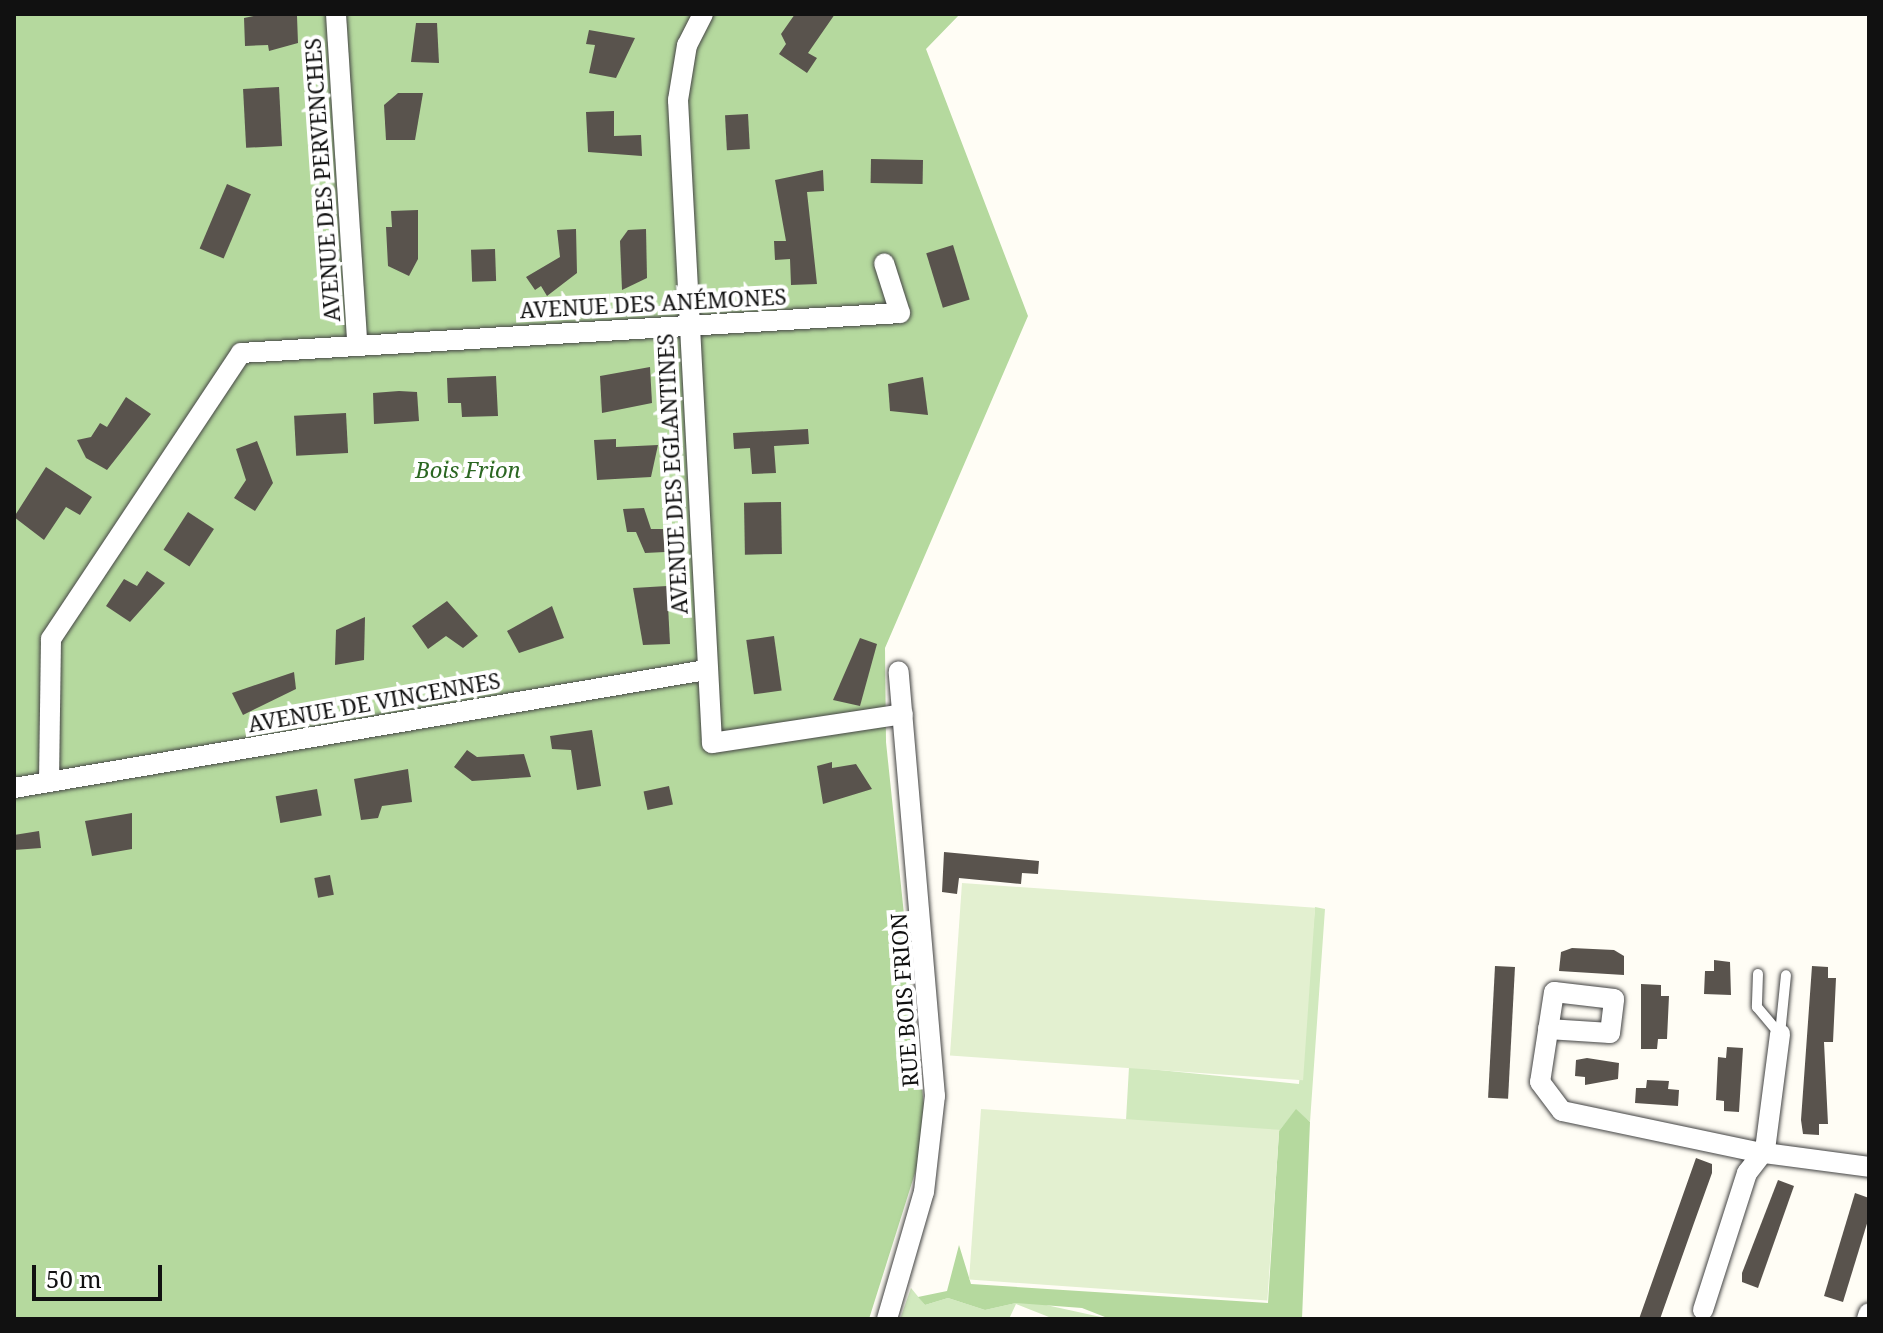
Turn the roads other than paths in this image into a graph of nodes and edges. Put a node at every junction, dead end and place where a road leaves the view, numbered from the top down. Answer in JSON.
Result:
{"nodes":[{"id":1,"x":336,"y":14,"type":"edge"},
{"id":2,"x":703,"y":14,"type":"edge"},
{"id":3,"x":884,"y":263,"type":"dead end"},
{"id":4,"x":688,"y":326,"type":"junction"},
{"id":5,"x":357,"y":343,"type":"junction"},
{"id":6,"x":706,"y":670,"type":"junction"},
{"id":7,"x":899,"y":672,"type":"dead end"},
{"id":8,"x":903,"y":714,"type":"junction"},
{"id":9,"x":49,"y":782,"type":"junction"},
{"id":10,"x":14,"y":788,"type":"edge"},
{"id":11,"x":1758,"y":974,"type":"dead end"},
{"id":12,"x":1786,"y":975,"type":"dead end"},
{"id":13,"x":1548,"y":1029,"type":"junction"},
{"id":14,"x":1780,"y":1034,"type":"junction"},
{"id":15,"x":1765,"y":1150,"type":"junction"},
{"id":16,"x":1869,"y":1167,"type":"edge"},
{"id":17,"x":1703,"y":1310,"type":"dead end"},
{"id":18,"x":1869,"y":1313,"type":"edge"},
{"id":19,"x":887,"y":1319,"type":"edge"},
{"id":20,"x":1867,"y":1319,"type":"edge"}],
"edges":[{"from":1,"to":5,"type":"street","name":"AVENUE DES PERVENCHES"},
{"from":2,"to":4,"type":"street","name":"AVENUE DES EGLANTINES"},
{"from":3,"to":4,"type":"street","name":"AVENUE DES ANÉMONES"},
{"from":4,"to":5,"type":"street","name":"AVENUE DES ANÉMONES"},
{"from":4,"to":6,"type":"street","name":"AVENUE DES EGLANTINES"},
{"from":5,"to":9,"type":"street"},
{"from":6,"to":8,"type":"street","name":"AVENUE DES EGLANTINES"},
{"from":6,"to":9,"type":"street","name":"AVENUE DE VINCENNES"},
{"from":7,"to":8,"type":"street","name":"RUE BOIS FRION"},
{"from":8,"to":19,"type":"street","name":"RUE BOIS FRION"},
{"from":9,"to":10,"type":"street","name":"AVENUE DE VINCENNES"},
{"from":11,"to":14,"type":"lane"},
{"from":12,"to":14,"type":"lane"},
{"from":13,"to":13,"type":"street"},
{"from":13,"to":15,"type":"street"},
{"from":14,"to":15,"type":"street"},
{"from":15,"to":16,"type":"street"},
{"from":15,"to":17,"type":"street"},
{"from":18,"to":20,"type":"street"}]}
